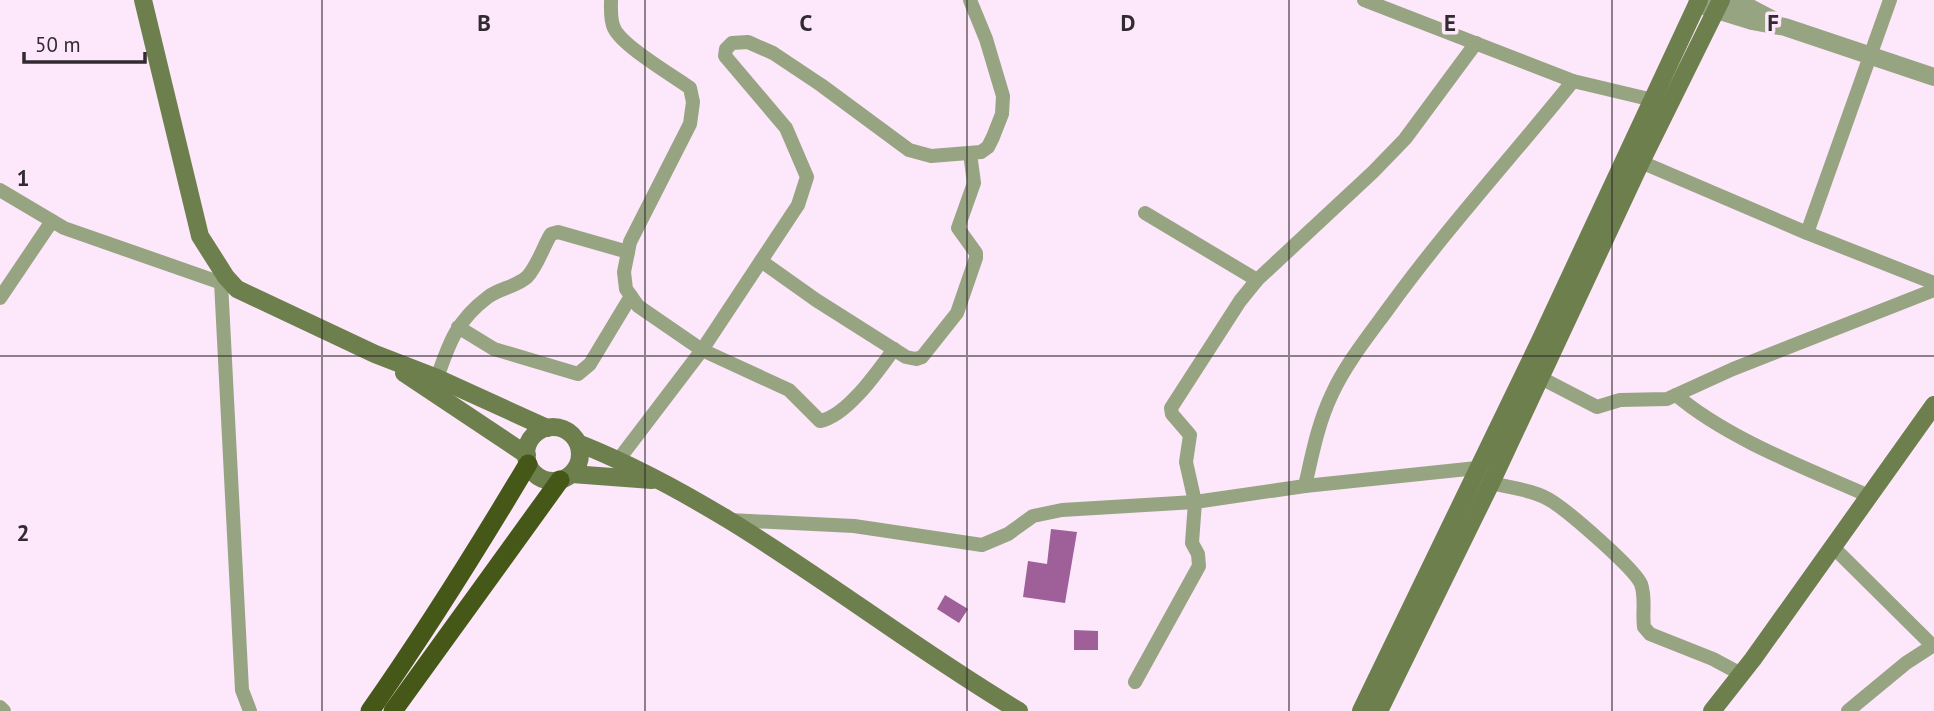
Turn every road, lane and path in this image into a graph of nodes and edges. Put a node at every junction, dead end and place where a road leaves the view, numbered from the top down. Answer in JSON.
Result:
{"nodes":[{"id":1,"x":143,"y":0,"type":"edge"},
{"id":2,"x":611,"y":0,"type":"edge"},
{"id":3,"x":970,"y":0,"type":"edge"},
{"id":4,"x":1735,"y":0,"type":"edge"},
{"id":5,"x":1890,"y":0,"type":"edge"},
{"id":6,"x":1373,"y":2,"type":"edge"},
{"id":7,"x":1698,"y":2,"type":"edge"},
{"id":8,"x":1718,"y":5,"type":"edge"},
{"id":9,"x":1785,"y":27,"type":"junction"},
{"id":10,"x":1476,"y":43,"type":"junction"},
{"id":11,"x":1868,"y":55,"type":"junction"},
{"id":12,"x":1934,"y":77,"type":"edge"},
{"id":13,"x":1573,"y":81,"type":"junction"},
{"id":14,"x":1653,"y":100,"type":"junction"},
{"id":15,"x":970,"y":153,"type":"junction"},
{"id":16,"x":1641,"y":162,"type":"junction"},
{"id":17,"x":0,"y":190,"type":"edge"},
{"id":18,"x":1145,"y":213,"type":"dead end"},
{"id":19,"x":52,"y":221,"type":"junction"},
{"id":20,"x":1807,"y":233,"type":"junction"},
{"id":21,"x":628,"y":252,"type":"junction"},
{"id":22,"x":761,"y":261,"type":"junction"},
{"id":23,"x":1258,"y":280,"type":"junction"},
{"id":24,"x":1934,"y":283,"type":"edge"},
{"id":25,"x":229,"y":286,"type":"junction"},
{"id":26,"x":1934,"y":290,"type":"edge"},
{"id":27,"x":631,"y":296,"type":"junction"},
{"id":28,"x":0,"y":298,"type":"edge"},
{"id":29,"x":458,"y":327,"type":"junction"},
{"id":30,"x":894,"y":349,"type":"junction"},
{"id":31,"x":702,"y":350,"type":"junction"},
{"id":32,"x":375,"y":354,"type":"junction"},
{"id":33,"x":437,"y":378,"type":"junction"},
{"id":34,"x":1541,"y":378,"type":"junction"},
{"id":35,"x":1676,"y":395,"type":"junction"},
{"id":36,"x":1934,"y":405,"type":"edge"},
{"id":37,"x":547,"y":428,"type":"junction"},
{"id":38,"x":578,"y":443,"type":"junction"},
{"id":39,"x":527,"y":459,"type":"junction"},
{"id":40,"x":619,"y":459,"type":"junction"},
{"id":41,"x":1477,"y":468,"type":"junction"},
{"id":42,"x":566,"y":477,"type":"junction"},
{"id":43,"x":655,"y":480,"type":"junction"},
{"id":44,"x":1491,"y":483,"type":"junction"},
{"id":45,"x":1305,"y":486,"type":"junction"},
{"id":46,"x":1868,"y":496,"type":"junction"},
{"id":47,"x":1195,"y":502,"type":"junction"},
{"id":48,"x":729,"y":520,"type":"junction"},
{"id":49,"x":1833,"y":547,"type":"junction"},
{"id":50,"x":1934,"y":645,"type":"edge"},
{"id":51,"x":1741,"y":674,"type":"junction"},
{"id":52,"x":1135,"y":682,"type":"dead end"},
{"id":53,"x":0,"y":707,"type":"edge"},
{"id":54,"x":4,"y":711,"type":"edge"},
{"id":55,"x":250,"y":711,"type":"edge"},
{"id":56,"x":370,"y":711,"type":"edge"},
{"id":57,"x":393,"y":711,"type":"edge"},
{"id":58,"x":1019,"y":711,"type":"edge"},
{"id":59,"x":1361,"y":711,"type":"edge"},
{"id":60,"x":1379,"y":711,"type":"edge"},
{"id":61,"x":1712,"y":711,"type":"edge"},
{"id":62,"x":1848,"y":711,"type":"edge"}],
"edges":[{"from":1,"to":25,"type":"main road"},
{"from":2,"to":21,"type":"street"},
{"from":3,"to":15,"type":"street"},
{"from":4,"to":9,"type":"street"},
{"from":5,"to":11,"type":"street"},
{"from":6,"to":10,"type":"street"},
{"from":7,"to":8,"type":"street"},
{"from":7,"to":14,"type":"main road"},
{"from":8,"to":9,"type":"street"},
{"from":8,"to":16,"type":"main road"},
{"from":9,"to":11,"type":"street"},
{"from":10,"to":13,"type":"street"},
{"from":10,"to":23,"type":"street"},
{"from":11,"to":12,"type":"street"},
{"from":11,"to":20,"type":"street"},
{"from":13,"to":14,"type":"street"},
{"from":13,"to":45,"type":"street"},
{"from":14,"to":41,"type":"main road"},
{"from":15,"to":22,"type":"street"},
{"from":15,"to":30,"type":"street"},
{"from":16,"to":20,"type":"street"},
{"from":16,"to":34,"type":"main road"},
{"from":17,"to":19,"type":"street"},
{"from":18,"to":23,"type":"street"},
{"from":19,"to":25,"type":"street"},
{"from":19,"to":28,"type":"street"},
{"from":20,"to":24,"type":"street"},
{"from":21,"to":27,"type":"street"},
{"from":21,"to":29,"type":"street"},
{"from":22,"to":30,"type":"street"},
{"from":22,"to":31,"type":"street"},
{"from":23,"to":47,"type":"street"},
{"from":25,"to":32,"type":"main road"},
{"from":25,"to":55,"type":"street"},
{"from":26,"to":35,"type":"street"},
{"from":27,"to":29,"type":"street"},
{"from":27,"to":31,"type":"street"},
{"from":29,"to":33,"type":"street"},
{"from":30,"to":31,"type":"street"},
{"from":31,"to":40,"type":"street"},
{"from":32,"to":33,"type":"main road"},
{"from":32,"to":39,"type":"main road"},
{"from":33,"to":37,"type":"main road"},
{"from":34,"to":35,"type":"street"},
{"from":34,"to":44,"type":"main road"},
{"from":35,"to":46,"type":"street"},
{"from":36,"to":46,"type":"main road"},
{"from":37,"to":38,"type":"main road"},
{"from":37,"to":39,"type":"main road"},
{"from":38,"to":40,"type":"main road"},
{"from":38,"to":42,"type":"main road"},
{"from":39,"to":42,"type":"main road"},
{"from":39,"to":56,"type":"highway"},
{"from":40,"to":43,"type":"main road"},
{"from":41,"to":45,"type":"street"},
{"from":41,"to":59,"type":"main road"},
{"from":42,"to":43,"type":"main road"},
{"from":42,"to":57,"type":"highway"},
{"from":43,"to":48,"type":"main road"},
{"from":44,"to":51,"type":"street"},
{"from":44,"to":60,"type":"main road"},
{"from":45,"to":47,"type":"street"},
{"from":46,"to":49,"type":"main road"},
{"from":47,"to":48,"type":"street"},
{"from":47,"to":52,"type":"street"},
{"from":48,"to":58,"type":"main road"},
{"from":49,"to":50,"type":"street"},
{"from":49,"to":51,"type":"main road"},
{"from":50,"to":62,"type":"street"},
{"from":51,"to":61,"type":"main road"},
{"from":53,"to":54,"type":"street"}]}
